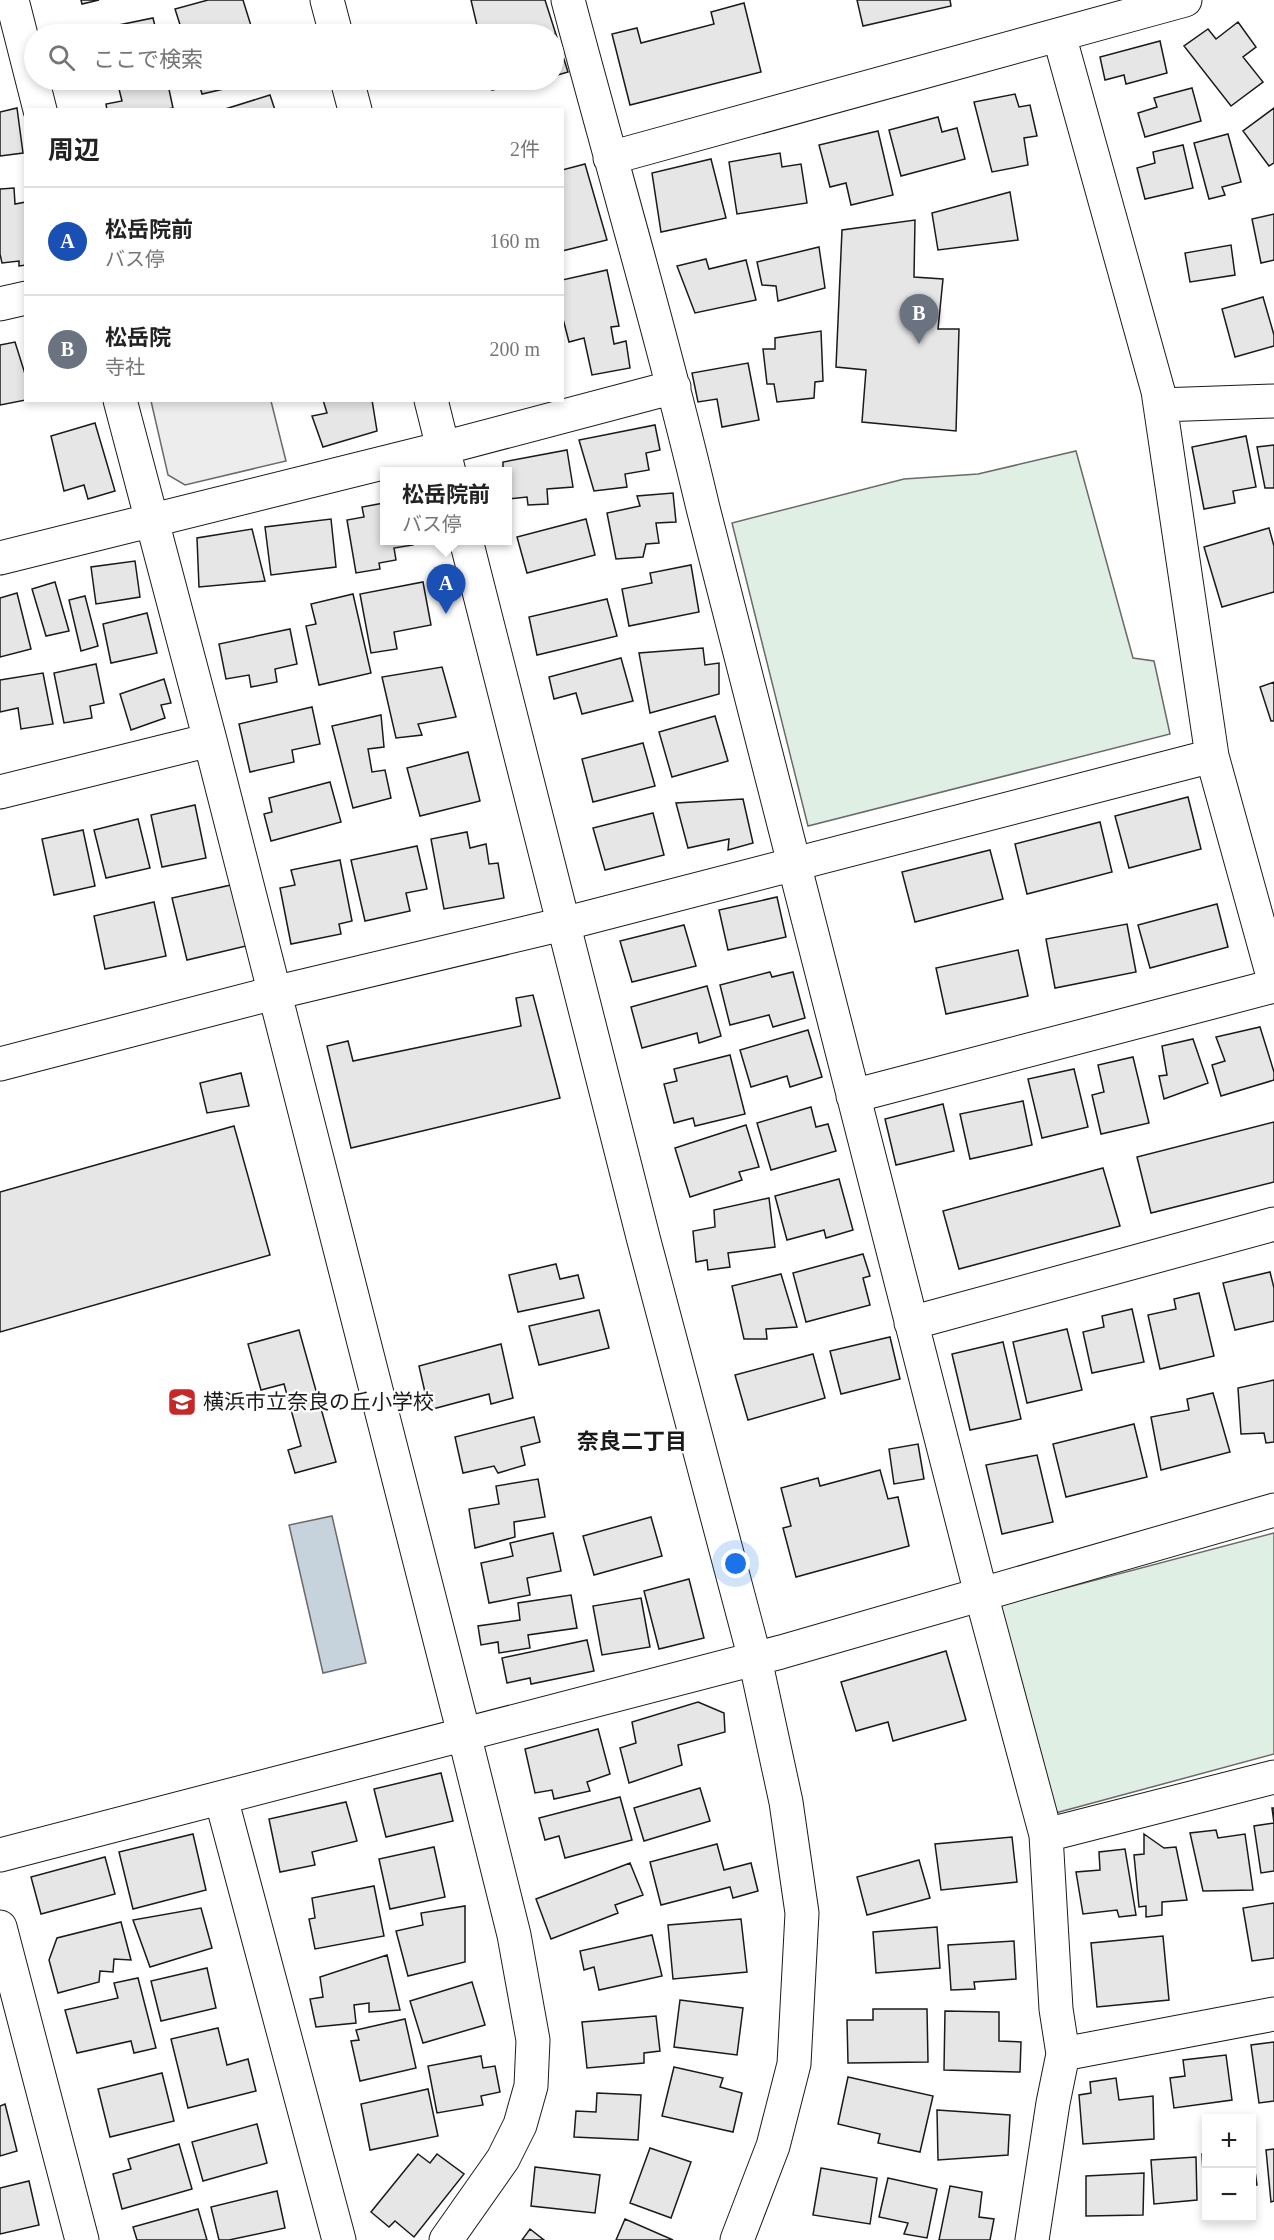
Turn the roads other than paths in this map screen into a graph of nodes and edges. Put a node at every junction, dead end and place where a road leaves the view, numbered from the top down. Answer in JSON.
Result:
{"nodes":[{"id":1,"x":12,"y":0,"type":"edge"},
{"id":2,"x":327,"y":0,"type":"edge"},
{"id":3,"x":568,"y":0,"type":"edge"},
{"id":4,"x":1185,"y":0,"type":"edge"},
{"id":5,"x":333,"y":24,"type":"edge"},
{"id":6,"x":1059,"y":35,"type":"junction"},
{"id":7,"x":12,"y":54,"type":"edge"},
{"id":8,"x":24,"y":78,"type":"edge"},
{"id":9,"x":30,"y":90,"type":"edge"},
{"id":10,"x":350,"y":90,"type":"edge"},
{"id":11,"x":39,"y":108,"type":"edge"},
{"id":12,"x":354,"y":108,"type":"edge"},
{"id":13,"x":610,"y":158,"type":"junction"},
{"id":14,"x":24,"y":298,"type":"edge"},
{"id":15,"x":0,"y":304,"type":"edge"},
{"id":16,"x":674,"y":387,"type":"junction"},
{"id":17,"x":1274,"y":401,"type":"edge"},
{"id":18,"x":121,"y":402,"type":"edge"},
{"id":19,"x":432,"y":402,"type":"edge"},
{"id":20,"x":1160,"y":405,"type":"junction"},
{"id":21,"x":446,"y":460,"type":"edge"},
{"id":22,"x":411,"y":467,"type":"edge"},
{"id":23,"x":380,"y":473,"type":"edge"},
{"id":24,"x":152,"y":519,"type":"junction"},
{"id":25,"x":467,"y":545,"type":"edge"},
{"id":26,"x":0,"y":558,"type":"edge"},
{"id":27,"x":210,"y":740,"type":"junction"},
{"id":28,"x":1212,"y":756,"type":"junction"},
{"id":29,"x":0,"y":792,"type":"edge"},
{"id":30,"x":794,"y":863,"type":"junction"},
{"id":31,"x":562,"y":924,"type":"junction"},
{"id":32,"x":1274,"y":980,"type":"edge"},
{"id":33,"x":1274,"y":986,"type":"edge"},
{"id":34,"x":274,"y":993,"type":"junction"},
{"id":35,"x":0,"y":1064,"type":"edge"},
{"id":36,"x":853,"y":1096,"type":"junction"},
{"id":37,"x":1274,"y":1224,"type":"edge"},
{"id":38,"x":911,"y":1323,"type":"junction"},
{"id":39,"x":1274,"y":1510,"type":"edge"},
{"id":40,"x":981,"y":1594,"type":"junction"},
{"id":41,"x":755,"y":1659,"type":"junction"},
{"id":42,"x":464,"y":1734,"type":"junction"},
{"id":43,"x":1274,"y":1778,"type":"edge"},
{"id":44,"x":220,"y":1798,"type":"junction"},
{"id":45,"x":1046,"y":1835,"type":"junction"},
{"id":46,"x":0,"y":1855,"type":"edge"},
{"id":47,"x":0,"y":1927,"type":"edge"},
{"id":48,"x":1274,"y":2014,"type":"edge"},
{"id":49,"x":1063,"y":2054,"type":"junction"},
{"id":50,"x":82,"y":2240,"type":"edge"},
{"id":51,"x":339,"y":2240,"type":"edge"},
{"id":52,"x":446,"y":2240,"type":"edge"},
{"id":53,"x":737,"y":2240,"type":"edge"},
{"id":54,"x":1032,"y":2240,"type":"edge"}],
"edges":[{"from":1,"to":7,"type":"street"},
{"from":2,"to":5,"type":"street"},
{"from":3,"to":13,"type":"street"},
{"from":4,"to":6,"type":"street"},
{"from":6,"to":13,"type":"street"},
{"from":6,"to":20,"type":"street"},
{"from":7,"to":8,"type":"street"},
{"from":9,"to":11,"type":"street"},
{"from":10,"to":12,"type":"street"},
{"from":13,"to":16,"type":"street"},
{"from":14,"to":15,"type":"street"},
{"from":16,"to":21,"type":"street"},
{"from":16,"to":30,"type":"street"},
{"from":17,"to":20,"type":"street"},
{"from":18,"to":24,"type":"street"},
{"from":19,"to":21,"type":"street"},
{"from":20,"to":28,"type":"street"},
{"from":21,"to":22,"type":"street"},
{"from":23,"to":24,"type":"street"},
{"from":24,"to":26,"type":"street"},
{"from":24,"to":27,"type":"street"},
{"from":25,"to":31,"type":"street"},
{"from":27,"to":29,"type":"street"},
{"from":27,"to":34,"type":"street"},
{"from":28,"to":30,"type":"street"},
{"from":28,"to":32,"type":"street"},
{"from":30,"to":31,"type":"street"},
{"from":30,"to":36,"type":"street"},
{"from":31,"to":34,"type":"street"},
{"from":31,"to":41,"type":"street"},
{"from":33,"to":36,"type":"street"},
{"from":34,"to":35,"type":"street"},
{"from":34,"to":42,"type":"street"},
{"from":36,"to":38,"type":"street"},
{"from":37,"to":38,"type":"street"},
{"from":38,"to":40,"type":"street"},
{"from":39,"to":40,"type":"street"},
{"from":40,"to":41,"type":"street"},
{"from":40,"to":45,"type":"street"},
{"from":41,"to":42,"type":"street"},
{"from":41,"to":53,"type":"street"},
{"from":42,"to":44,"type":"street"},
{"from":42,"to":52,"type":"street"},
{"from":43,"to":45,"type":"street"},
{"from":44,"to":46,"type":"street"},
{"from":44,"to":51,"type":"street"},
{"from":45,"to":49,"type":"street"},
{"from":47,"to":50,"type":"street"},
{"from":48,"to":49,"type":"street"},
{"from":49,"to":54,"type":"street"}]}
